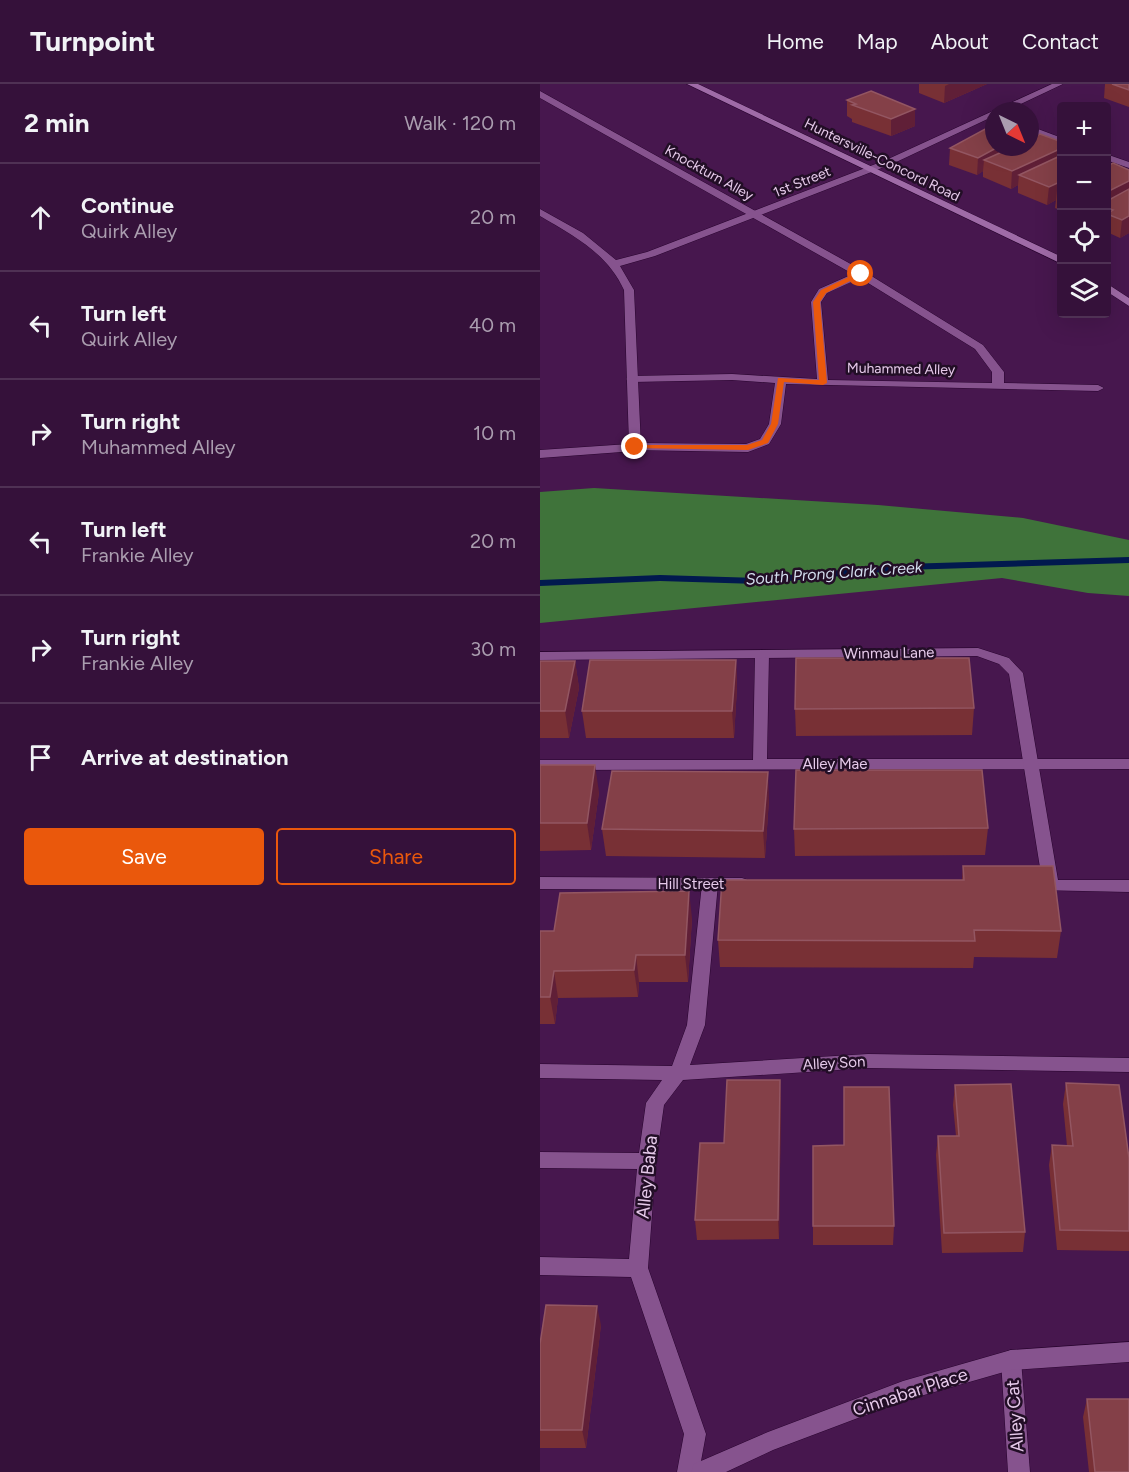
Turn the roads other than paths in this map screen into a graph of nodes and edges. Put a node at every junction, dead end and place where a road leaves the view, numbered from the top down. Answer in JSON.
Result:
{"nodes":[{"id":1,"x":691,"y":84,"type":"edge"},
{"id":2,"x":1059,"y":84,"type":"edge"},
{"id":3,"x":540,"y":94,"type":"edge"},
{"id":4,"x":1020,"y":102,"type":"edge"},
{"id":5,"x":985,"y":118,"type":"edge"},
{"id":6,"x":1039,"y":132,"type":"edge"},
{"id":7,"x":1057,"y":139,"type":"edge"},
{"id":8,"x":1111,"y":158,"type":"edge"},
{"id":9,"x":1129,"y":165,"type":"edge"},
{"id":10,"x":868,"y":170,"type":"junction"},
{"id":11,"x":540,"y":212,"type":"edge"},
{"id":12,"x":756,"y":214,"type":"junction"},
{"id":13,"x":1057,"y":259,"type":"edge"},
{"id":14,"x":615,"y":264,"type":"junction"},
{"id":15,"x":861,"y":274,"type":"junction"},
{"id":16,"x":1111,"y":289,"type":"edge"},
{"id":17,"x":1129,"y":303,"type":"edge"},
{"id":18,"x":632,"y":379,"type":"junction"},
{"id":19,"x":781,"y":379,"type":"junction"},
{"id":20,"x":823,"y":383,"type":"junction"},
{"id":21,"x":998,"y":386,"type":"junction"},
{"id":22,"x":1098,"y":388,"type":"dead end"},
{"id":23,"x":635,"y":447,"type":"junction"},
{"id":24,"x":540,"y":454,"type":"edge"},
{"id":25,"x":762,"y":654,"type":"junction"},
{"id":26,"x":540,"y":656,"type":"edge"},
{"id":27,"x":1031,"y":763,"type":"junction"},
{"id":28,"x":760,"y":764,"type":"junction"},
{"id":29,"x":1129,"y":764,"type":"edge"},
{"id":30,"x":540,"y":765,"type":"edge"},
{"id":31,"x":540,"y":883,"type":"edge"},
{"id":32,"x":710,"y":884,"type":"junction"},
{"id":33,"x":757,"y":884,"type":"edge"},
{"id":34,"x":1027,"y":885,"type":"edge"},
{"id":35,"x":1051,"y":886,"type":"junction"},
{"id":36,"x":1129,"y":886,"type":"edge"},
{"id":37,"x":1129,"y":1065,"type":"edge"},
{"id":38,"x":540,"y":1071,"type":"edge"},
{"id":39,"x":678,"y":1072,"type":"junction"},
{"id":40,"x":540,"y":1160,"type":"edge"},
{"id":41,"x":647,"y":1161,"type":"junction"},
{"id":42,"x":540,"y":1266,"type":"edge"},
{"id":43,"x":638,"y":1268,"type":"junction"},
{"id":44,"x":1129,"y":1352,"type":"edge"},
{"id":45,"x":1011,"y":1360,"type":"junction"},
{"id":46,"x":688,"y":1472,"type":"edge"},
{"id":47,"x":702,"y":1472,"type":"edge"},
{"id":48,"x":1019,"y":1472,"type":"edge"}],
"edges":[{"from":1,"to":10,"type":"main road","name":"Huntersville-Concord Road"},
{"from":2,"to":4,"type":"street","name":"1st Street"},
{"from":3,"to":12,"type":"street","name":"Knockturn Alley"},
{"from":5,"to":10,"type":"street","name":"1st Street"},
{"from":6,"to":7,"type":"street"},
{"from":8,"to":9,"type":"street"},
{"from":10,"to":12,"type":"street","name":"1st Street"},
{"from":10,"to":13,"type":"main road","name":"Huntersville-Concord Road"},
{"from":11,"to":14,"type":"street"},
{"from":12,"to":14,"type":"street","name":"1st Street"},
{"from":12,"to":15,"type":"street","name":"Knockturn Alley"},
{"from":14,"to":18,"type":"street"},
{"from":15,"to":20,"type":"street"},
{"from":15,"to":21,"type":"street","name":"Knockturn Alley"},
{"from":16,"to":17,"type":"main road"},
{"from":18,"to":19,"type":"street","name":"Muhammed Alley"},
{"from":18,"to":23,"type":"street"},
{"from":19,"to":20,"type":"street","name":"Muhammed Alley"},
{"from":19,"to":23,"type":"street"},
{"from":20,"to":21,"type":"street","name":"Muhammed Alley"},
{"from":21,"to":22,"type":"street","name":"Muhammed Alley"},
{"from":23,"to":24,"type":"street"},
{"from":25,"to":26,"type":"street","name":"Winmau Lane"},
{"from":25,"to":27,"type":"street","name":"Winmau Lane"},
{"from":25,"to":28,"type":"street"},
{"from":27,"to":28,"type":"street","name":"Alley Mae"},
{"from":27,"to":29,"type":"street","name":"Alley Mae"},
{"from":27,"to":35,"type":"street","name":"Winmau Lane"},
{"from":28,"to":30,"type":"street","name":"Alley Mae"},
{"from":31,"to":32,"type":"street","name":"Hill Street"},
{"from":32,"to":33,"type":"street","name":"Hill Street"},
{"from":32,"to":39,"type":"street","name":"Alley Baba"},
{"from":34,"to":35,"type":"street"},
{"from":35,"to":36,"type":"street"},
{"from":37,"to":39,"type":"street","name":"Alley Son"},
{"from":38,"to":39,"type":"street","name":"Alley Son"},
{"from":39,"to":41,"type":"street","name":"Alley Baba"},
{"from":40,"to":41,"type":"street"},
{"from":41,"to":43,"type":"street","name":"Alley Baba"},
{"from":42,"to":43,"type":"street"},
{"from":43,"to":46,"type":"street","name":"Alley Baba"},
{"from":44,"to":45,"type":"street","name":"Cinnabar Place"},
{"from":45,"to":47,"type":"street","name":"Cinnabar Place"},
{"from":45,"to":48,"type":"street","name":"Alley Cat"}]}
